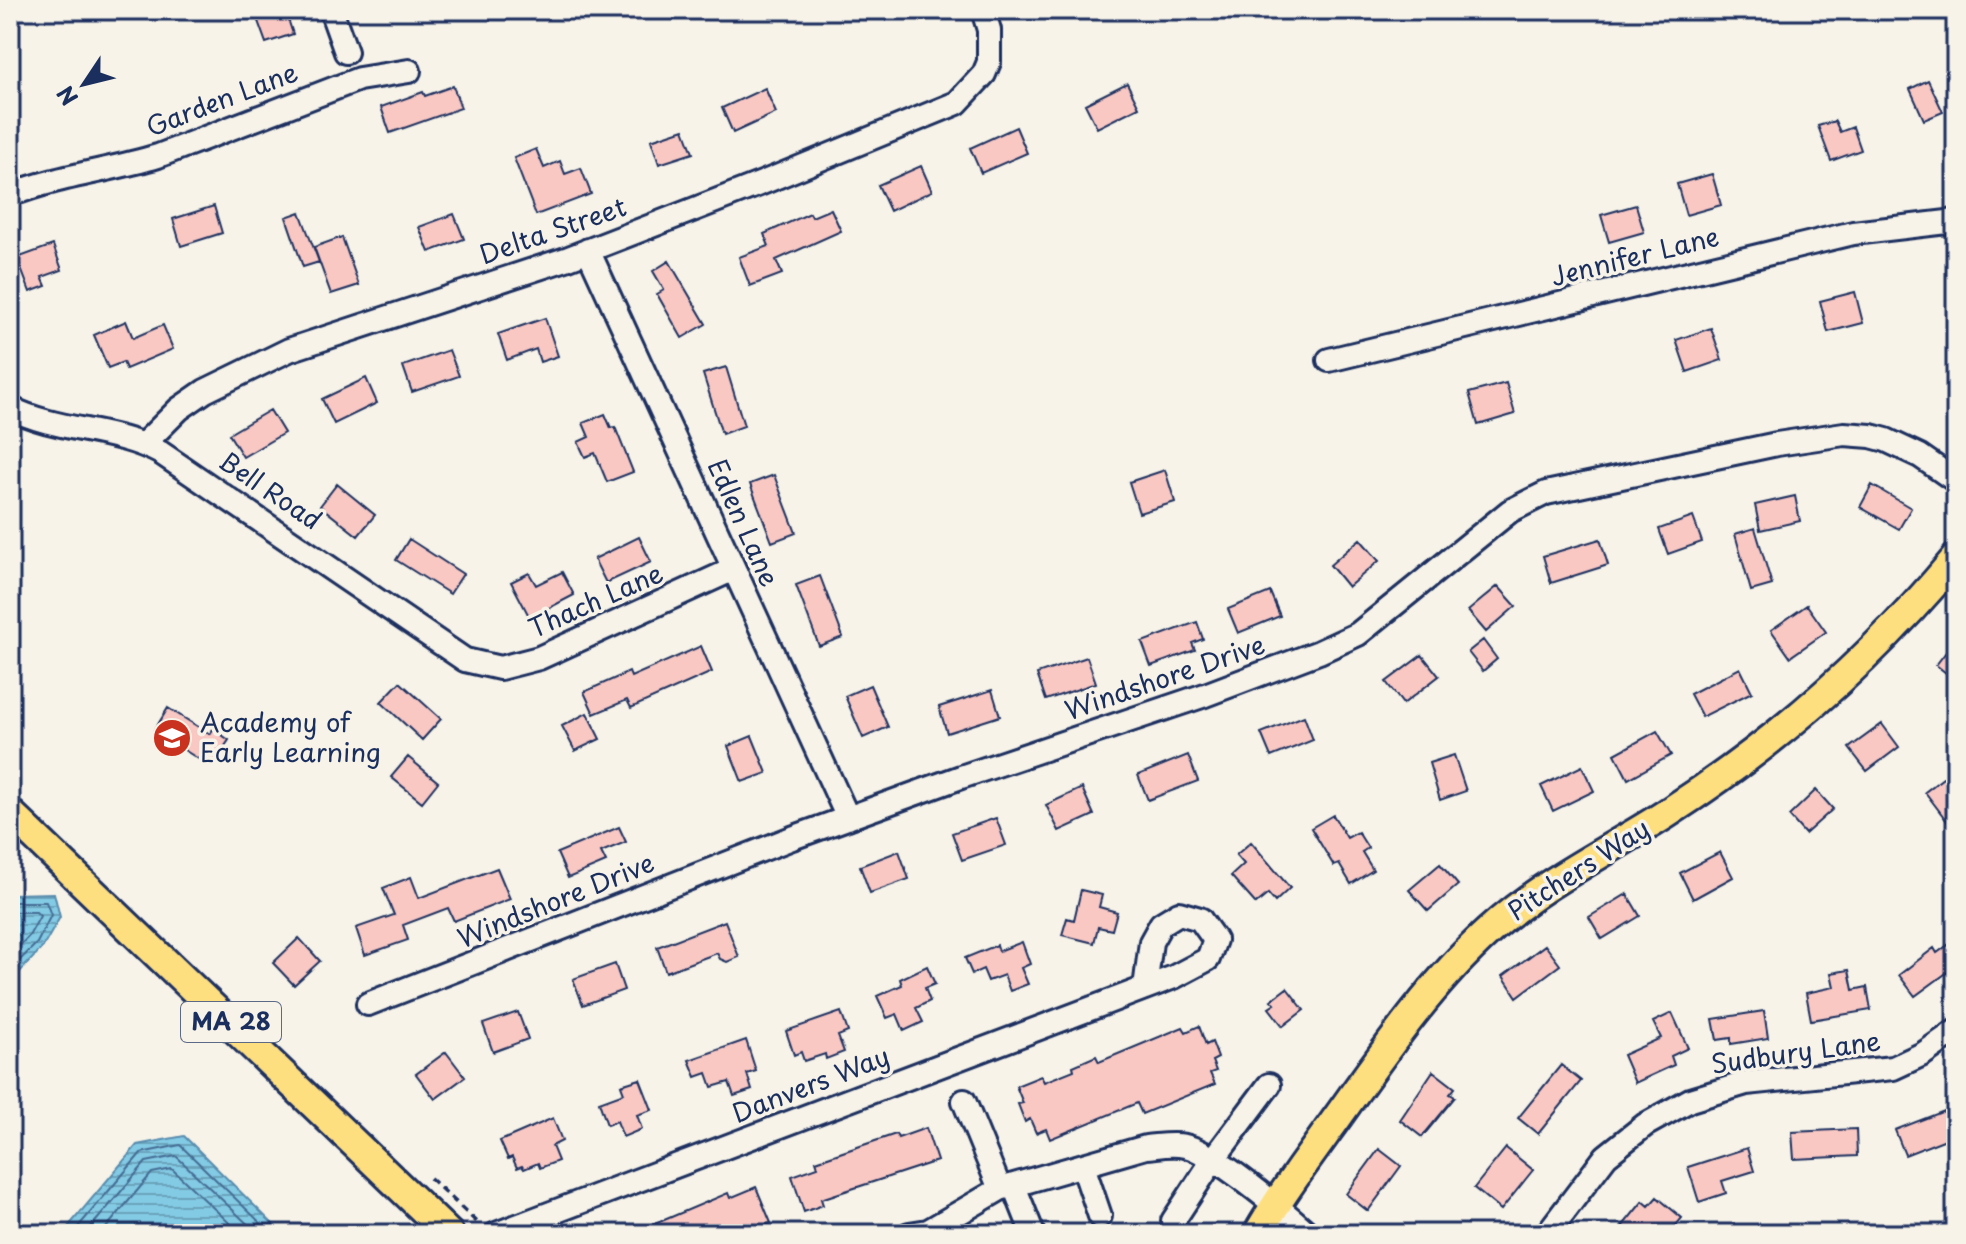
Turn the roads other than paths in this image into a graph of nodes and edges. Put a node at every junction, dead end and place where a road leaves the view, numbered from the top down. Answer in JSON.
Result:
{"nodes":[{"id":1,"x":331,"y":10,"type":"edge"},
{"id":2,"x":983,"y":10,"type":"edge"},
{"id":3,"x":346,"y":52,"type":"dead end"},
{"id":4,"x":409,"y":71,"type":"dead end"},
{"id":5,"x":10,"y":195,"type":"edge"},
{"id":6,"x":1956,"y":221,"type":"edge"},
{"id":7,"x":588,"y":250,"type":"junction"},
{"id":8,"x":1329,"y":360,"type":"dead end"},
{"id":9,"x":10,"y":408,"type":"edge"},
{"id":10,"x":144,"y":444,"type":"junction"},
{"id":11,"x":1956,"y":481,"type":"edge"},
{"id":12,"x":1956,"y":558,"type":"edge"},
{"id":13,"x":734,"y":569,"type":"junction"},
{"id":14,"x":477,"y":664,"type":"joint"},
{"id":15,"x":10,"y":813,"type":"edge"},
{"id":16,"x":848,"y":818,"type":"junction"},
{"id":17,"x":1145,"y":988,"type":"dead end"},
{"id":18,"x":368,"y":1004,"type":"dead end"},
{"id":19,"x":1956,"y":1031,"type":"edge"},
{"id":20,"x":1269,"y":1085,"type":"dead end"},
{"id":21,"x":964,"y":1101,"type":"dead end"},
{"id":22,"x":1213,"y":1160,"type":"junction"},
{"id":23,"x":1083,"y":1166,"type":"junction"},
{"id":24,"x":1007,"y":1188,"type":"junction"},
{"id":25,"x":1277,"y":1206,"type":"junction"},
{"id":26,"x":1100,"y":1216,"type":"dead end"},
{"id":27,"x":1173,"y":1221,"type":"dead end"},
{"id":28,"x":449,"y":1234,"type":"edge"},
{"id":29,"x":496,"y":1234,"type":"edge"},
{"id":30,"x":909,"y":1234,"type":"edge"},
{"id":31,"x":1033,"y":1234,"type":"edge"},
{"id":32,"x":1258,"y":1234,"type":"edge"},
{"id":33,"x":1309,"y":1234,"type":"edge"},
{"id":34,"x":1547,"y":1234,"type":"edge"}],
"edges":[{"from":1,"to":3,"type":"street"},
{"from":2,"to":7,"type":"street","name":"Delta Street"},
{"from":4,"to":5,"type":"street","name":"Garden Lane"},
{"from":6,"to":8,"type":"street","name":"Jennifer Lane"},
{"from":7,"to":10,"type":"street","name":"Delta Street"},
{"from":7,"to":13,"type":"street","name":"Edlen Lane"},
{"from":9,"to":10,"type":"street","name":"Bell Road"},
{"from":10,"to":14,"type":"street","name":"Bell Road"},
{"from":11,"to":16,"type":"street","name":"Windshore Drive"},
{"from":12,"to":25,"type":"main road","name":"Pitchers Way"},
{"from":13,"to":14,"type":"street","name":"Thach Lane"},
{"from":13,"to":16,"type":"street","name":"Edlen Lane"},
{"from":15,"to":28,"type":"main road","number":"MA 28"},
{"from":16,"to":18,"type":"street","name":"Windshore Drive"},
{"from":17,"to":29,"type":"street","name":"Danvers Way"},
{"from":19,"to":34,"type":"street","name":"Sudbury Lane"},
{"from":20,"to":22,"type":"street"},
{"from":21,"to":24,"type":"street"},
{"from":22,"to":23,"type":"street"},
{"from":22,"to":25,"type":"street"},
{"from":22,"to":27,"type":"street"},
{"from":23,"to":24,"type":"street"},
{"from":23,"to":26,"type":"street"},
{"from":24,"to":30,"type":"street"},
{"from":24,"to":31,"type":"street"},
{"from":25,"to":32,"type":"main road","name":"Pitchers Way"},
{"from":25,"to":33,"type":"street"}]}
